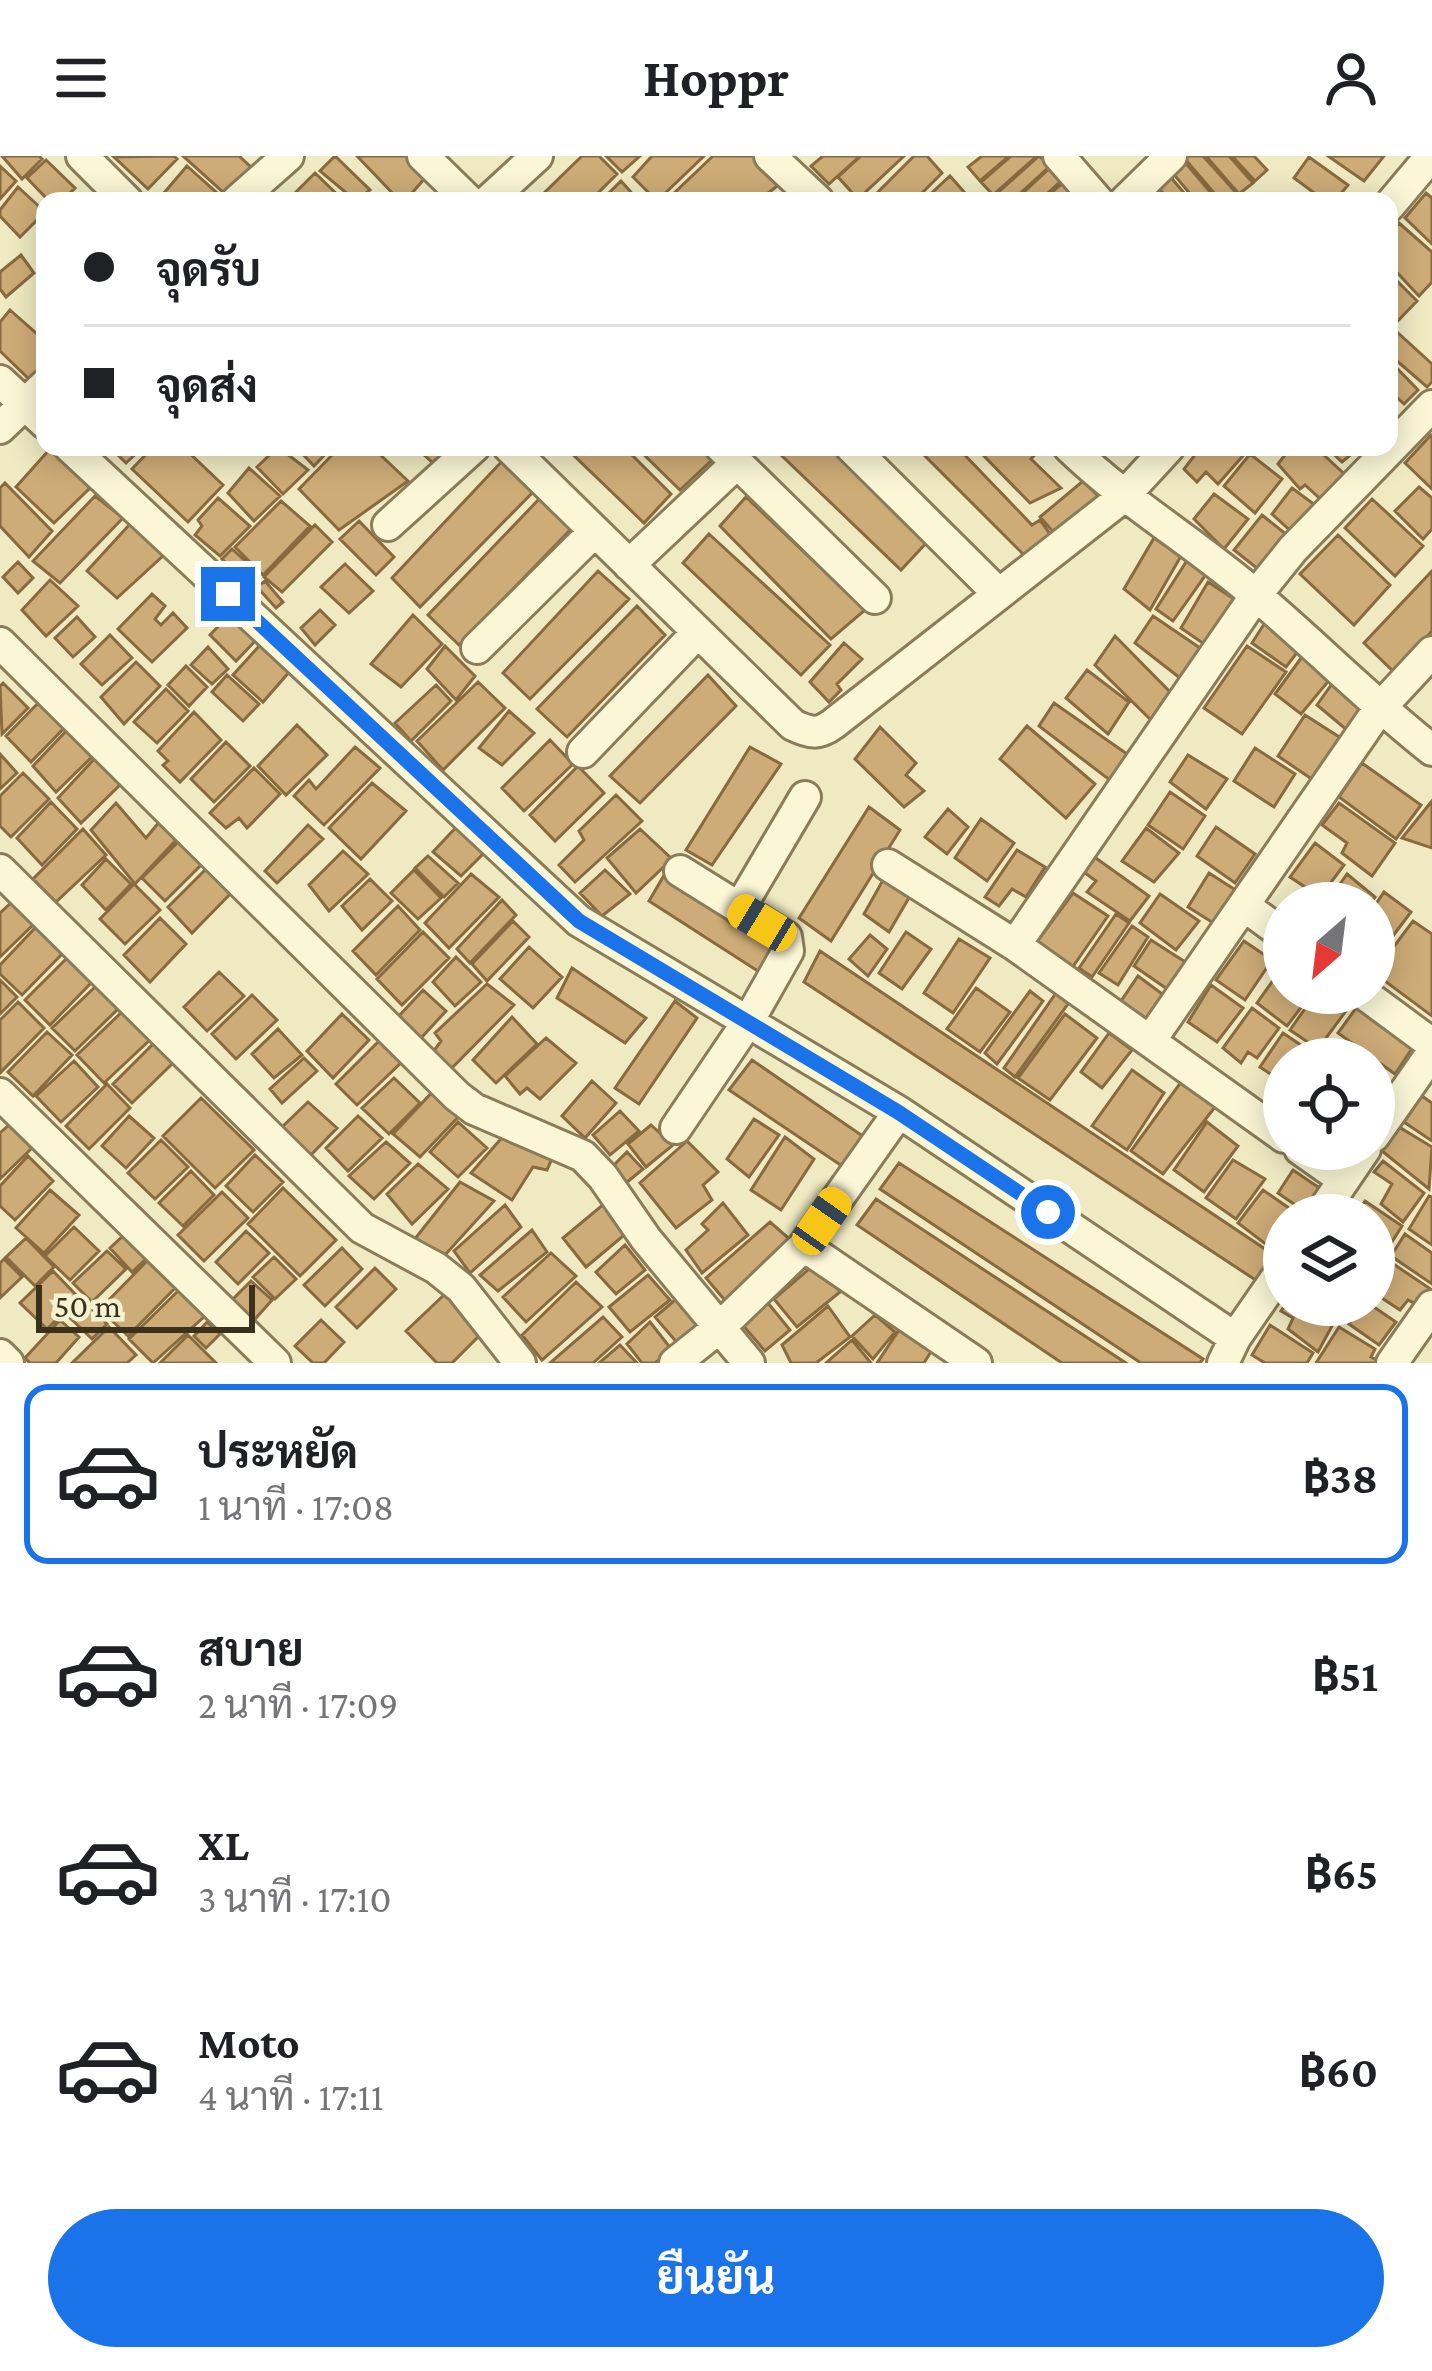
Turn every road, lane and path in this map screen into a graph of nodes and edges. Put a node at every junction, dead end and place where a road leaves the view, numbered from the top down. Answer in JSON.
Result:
{"nodes":[{"id":1,"x":82,"y":156,"type":"edge"},
{"id":2,"x":288,"y":156,"type":"edge"},
{"id":3,"x":423,"y":156,"type":"edge"},
{"id":4,"x":537,"y":156,"type":"edge"},
{"id":5,"x":770,"y":156,"type":"edge"},
{"id":6,"x":1059,"y":156,"type":"edge"},
{"id":7,"x":1171,"y":156,"type":"edge"},
{"id":8,"x":1431,"y":156,"type":"edge"},
{"id":9,"x":118,"y":192,"type":"edge"},
{"id":10,"x":247,"y":192,"type":"edge"},
{"id":11,"x":460,"y":192,"type":"edge"},
{"id":12,"x":498,"y":192,"type":"edge"},
{"id":13,"x":808,"y":192,"type":"edge"},
{"id":14,"x":1090,"y":192,"type":"edge"},
{"id":15,"x":1134,"y":192,"type":"edge"},
{"id":16,"x":1398,"y":195,"type":"edge"},
{"id":17,"x":0,"y":381,"type":"edge"},
{"id":18,"x":36,"y":403,"type":"edge"},
{"id":19,"x":36,"y":405,"type":"edge"},
{"id":20,"x":1432,"y":406,"type":"edge"},
{"id":21,"x":0,"y":428,"type":"edge"},
{"id":22,"x":1398,"y":441,"type":"edge"},
{"id":23,"x":80,"y":456,"type":"edge"},
{"id":24,"x":464,"y":456,"type":"edge"},
{"id":25,"x":517,"y":456,"type":"edge"},
{"id":26,"x":728,"y":456,"type":"edge"},
{"id":27,"x":730,"y":456,"type":"edge"},
{"id":28,"x":860,"y":456,"type":"edge"},
{"id":29,"x":1080,"y":456,"type":"edge"},
{"id":30,"x":1160,"y":456,"type":"edge"},
{"id":31,"x":1383,"y":456,"type":"edge"},
{"id":32,"x":1123,"y":496,"type":"junction"},
{"id":33,"x":388,"y":525,"type":"dead end"},
{"id":34,"x":595,"y":531,"type":"junction"},
{"id":35,"x":629,"y":565,"type":"junction"},
{"id":36,"x":999,"y":594,"type":"junction"},
{"id":37,"x":1256,"y":595,"type":"junction"},
{"id":38,"x":875,"y":598,"type":"dead end"},
{"id":39,"x":698,"y":632,"type":"junction"},
{"id":40,"x":0,"y":643,"type":"edge"},
{"id":41,"x":477,"y":648,"type":"dead end"},
{"id":42,"x":1432,"y":652,"type":"edge"},
{"id":43,"x":1379,"y":709,"type":"junction"},
{"id":44,"x":1432,"y":750,"type":"edge"},
{"id":45,"x":583,"y":752,"type":"dead end"},
{"id":46,"x":805,"y":797,"type":"dead end"},
{"id":47,"x":888,"y":865,"type":"dead end"},
{"id":48,"x":0,"y":870,"type":"edge"},
{"id":49,"x":680,"y":872,"type":"dead end"},
{"id":50,"x":1246,"y":907,"type":"junction"},
{"id":51,"x":739,"y":909,"type":"junction"},
{"id":52,"x":1263,"y":920,"type":"edge"},
{"id":53,"x":1016,"y":945,"type":"junction"},
{"id":54,"x":1391,"y":1014,"type":"edge"},
{"id":55,"x":749,"y":1020,"type":"junction"},
{"id":56,"x":1150,"y":1041,"type":"junction"},
{"id":57,"x":1432,"y":1044,"type":"edge"},
{"id":58,"x":1432,"y":1053,"type":"edge"},
{"id":59,"x":0,"y":1094,"type":"edge"},
{"id":60,"x":1395,"y":1106,"type":"edge"},
{"id":61,"x":898,"y":1112,"type":"junction"},
{"id":62,"x":1263,"y":1122,"type":"edge"},
{"id":63,"x":676,"y":1128,"type":"dead end"},
{"id":64,"x":1330,"y":1170,"type":"edge"},
{"id":65,"x":1351,"y":1170,"type":"edge"},
{"id":66,"x":1344,"y":1180,"type":"junction"},
{"id":67,"x":1334,"y":1194,"type":"edge"},
{"id":68,"x":804,"y":1246,"type":"junction"},
{"id":69,"x":1263,"y":1299,"type":"edge"},
{"id":70,"x":1432,"y":1306,"type":"edge"},
{"id":71,"x":720,"y":1327,"type":"junction"},
{"id":72,"x":1229,"y":1350,"type":"edge"},
{"id":73,"x":0,"y":1355,"type":"edge"},
{"id":74,"x":8,"y":1363,"type":"edge"},
{"id":75,"x":275,"y":1363,"type":"edge"},
{"id":76,"x":520,"y":1363,"type":"edge"},
{"id":77,"x":675,"y":1363,"type":"edge"},
{"id":78,"x":749,"y":1363,"type":"edge"},
{"id":79,"x":976,"y":1363,"type":"edge"},
{"id":80,"x":1392,"y":1363,"type":"edge"}],
"edges":[{"from":1,"to":9,"type":"street"},
{"from":2,"to":10,"type":"street"},
{"from":3,"to":11,"type":"street"},
{"from":4,"to":12,"type":"street"},
{"from":5,"to":13,"type":"street"},
{"from":6,"to":14,"type":"street"},
{"from":7,"to":15,"type":"street"},
{"from":8,"to":16,"type":"street"},
{"from":17,"to":18,"type":"street"},
{"from":19,"to":21,"type":"street"},
{"from":20,"to":22,"type":"street"},
{"from":23,"to":55,"type":"street"},
{"from":24,"to":33,"type":"street"},
{"from":25,"to":34,"type":"street"},
{"from":26,"to":35,"type":"street"},
{"from":27,"to":38,"type":"street"},
{"from":28,"to":36,"type":"street"},
{"from":29,"to":32,"type":"street"},
{"from":30,"to":32,"type":"street"},
{"from":31,"to":37,"type":"street"},
{"from":32,"to":36,"type":"street"},
{"from":32,"to":37,"type":"street"},
{"from":34,"to":35,"type":"street"},
{"from":34,"to":41,"type":"street"},
{"from":35,"to":39,"type":"street"},
{"from":36,"to":39,"type":"street"},
{"from":37,"to":43,"type":"street"},
{"from":37,"to":53,"type":"street"},
{"from":39,"to":45,"type":"street"},
{"from":40,"to":71,"type":"street"},
{"from":42,"to":43,"type":"street"},
{"from":43,"to":44,"type":"street"},
{"from":43,"to":50,"type":"street"},
{"from":46,"to":51,"type":"street"},
{"from":47,"to":53,"type":"street"},
{"from":48,"to":76,"type":"street"},
{"from":49,"to":51,"type":"street"},
{"from":50,"to":52,"type":"street"},
{"from":50,"to":56,"type":"street"},
{"from":51,"to":55,"type":"street"},
{"from":53,"to":56,"type":"street"},
{"from":54,"to":57,"type":"street"},
{"from":55,"to":61,"type":"street"},
{"from":55,"to":63,"type":"street"},
{"from":56,"to":62,"type":"street"},
{"from":58,"to":60,"type":"street"},
{"from":59,"to":75,"type":"street"},
{"from":61,"to":68,"type":"street"},
{"from":61,"to":72,"type":"street"},
{"from":64,"to":66,"type":"street"},
{"from":65,"to":66,"type":"street"},
{"from":66,"to":67,"type":"street"},
{"from":68,"to":71,"type":"street"},
{"from":68,"to":79,"type":"street"},
{"from":69,"to":72,"type":"street"},
{"from":70,"to":80,"type":"street"},
{"from":71,"to":77,"type":"street"},
{"from":71,"to":78,"type":"street"},
{"from":73,"to":74,"type":"street"}]}
